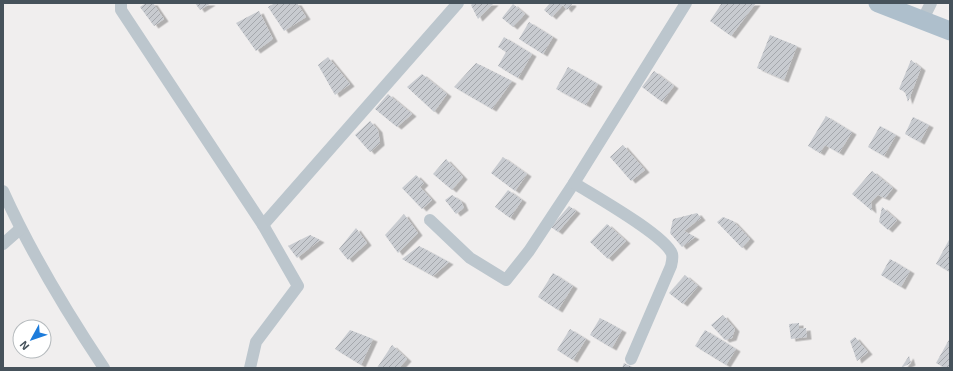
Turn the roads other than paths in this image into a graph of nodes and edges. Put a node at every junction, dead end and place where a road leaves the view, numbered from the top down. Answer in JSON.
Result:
{"nodes":[{"id":1,"x":121,"y":3,"type":"edge"},
{"id":2,"x":458,"y":3,"type":"edge"},
{"id":3,"x":686,"y":3,"type":"edge"},
{"id":4,"x":878,"y":3,"type":"edge"},
{"id":5,"x":931,"y":3,"type":"edge"},
{"id":6,"x":922,"y":21,"type":"junction"},
{"id":7,"x":950,"y":31,"type":"edge"},
{"id":8,"x":574,"y":183,"type":"junction"},
{"id":9,"x":3,"y":191,"type":"edge"},
{"id":10,"x":430,"y":220,"type":"dead end"},
{"id":11,"x":263,"y":225,"type":"junction"},
{"id":12,"x":20,"y":229,"type":"junction"},
{"id":13,"x":3,"y":244,"type":"edge"},
{"id":14,"x":631,"y":359,"type":"dead end"},
{"id":15,"x":104,"y":368,"type":"edge"},
{"id":16,"x":250,"y":368,"type":"edge"}],
"edges":[{"from":1,"to":11,"type":"street"},
{"from":2,"to":11,"type":"street"},
{"from":3,"to":8,"type":"street"},
{"from":4,"to":6,"type":"main road"},
{"from":5,"to":6,"type":"street"},
{"from":6,"to":7,"type":"main road"},
{"from":8,"to":10,"type":"street"},
{"from":8,"to":14,"type":"street"},
{"from":9,"to":12,"type":"street"},
{"from":11,"to":16,"type":"street"},
{"from":12,"to":13,"type":"street"},
{"from":12,"to":15,"type":"street"}]}
